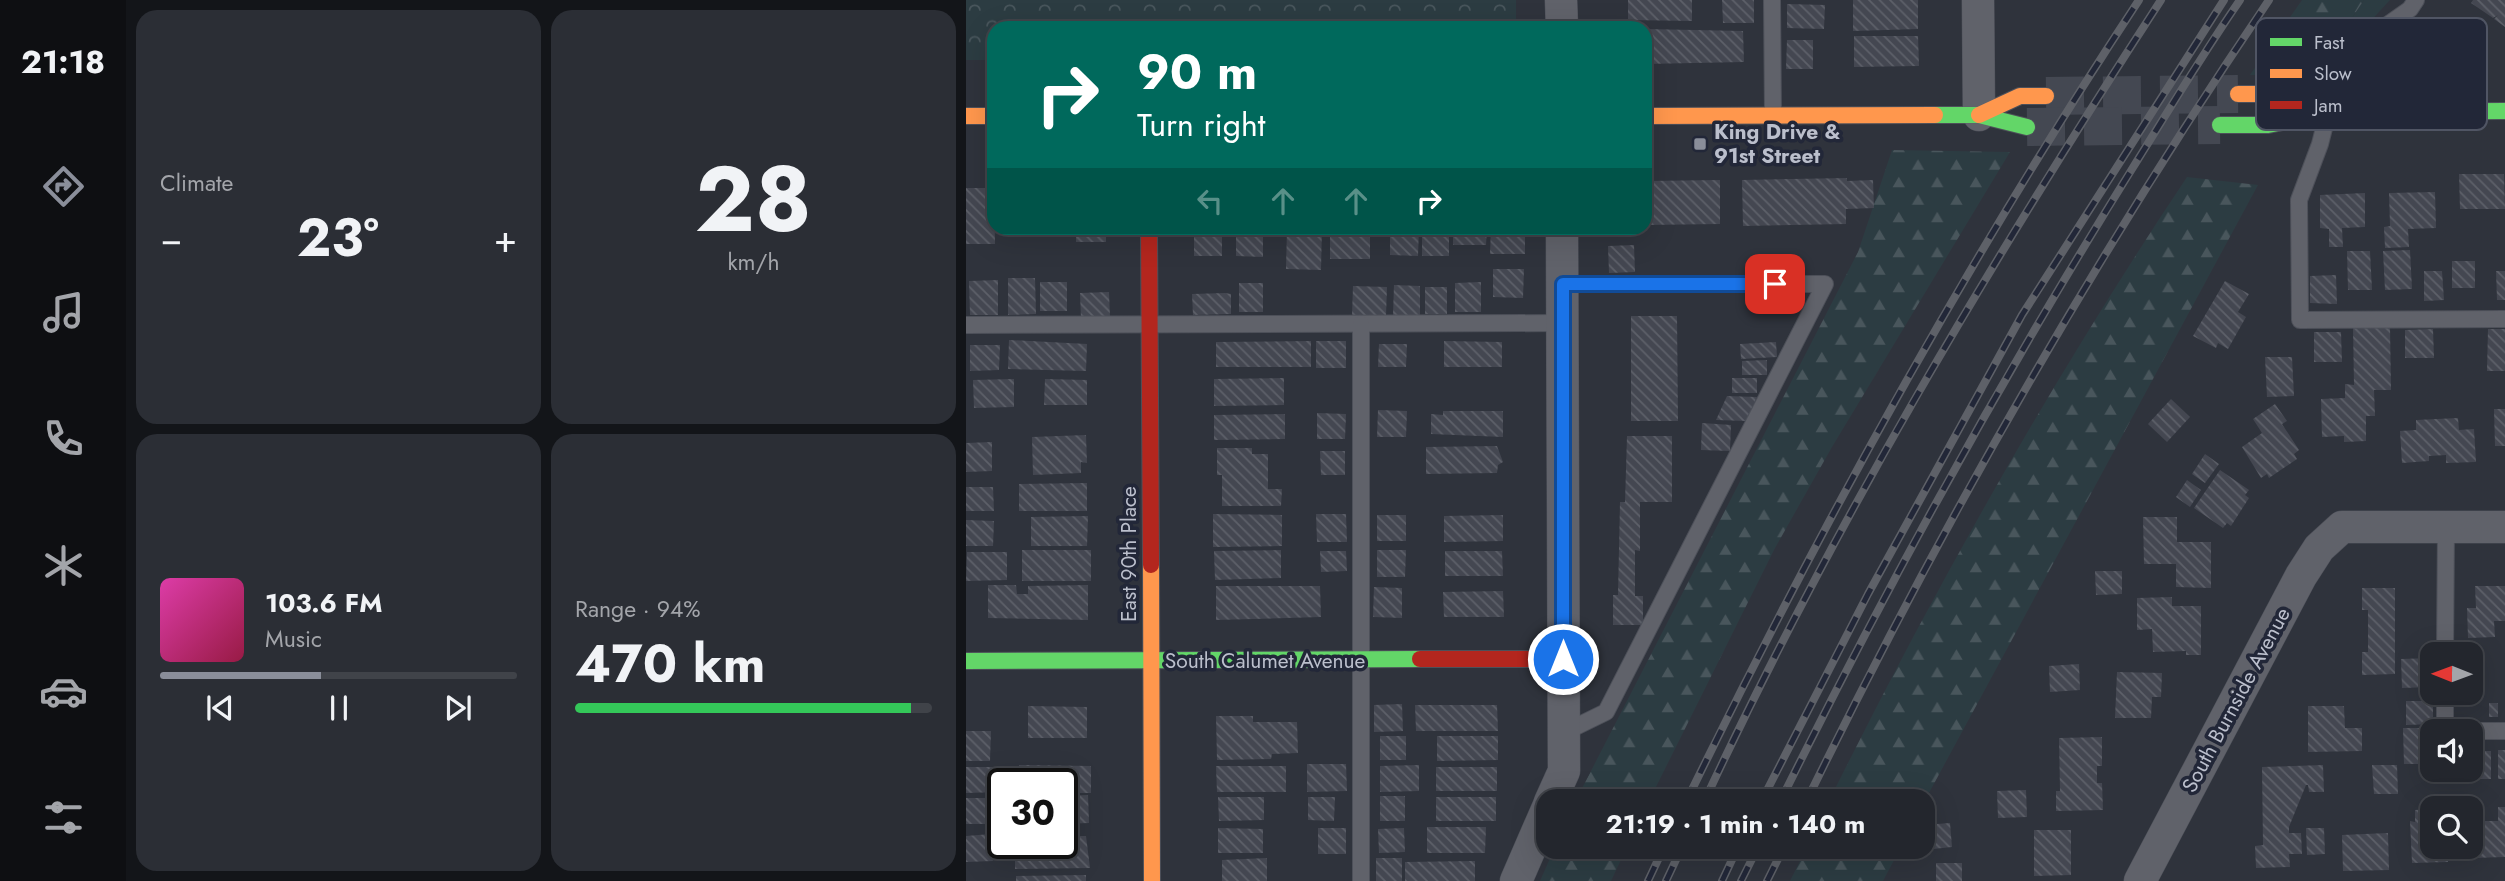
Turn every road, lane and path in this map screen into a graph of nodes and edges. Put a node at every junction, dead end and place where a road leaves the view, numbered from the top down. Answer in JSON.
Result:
{"nodes":[{"id":1,"x":1562,"y":0,"type":"edge"},
{"id":2,"x":1772,"y":0,"type":"edge"},
{"id":3,"x":1978,"y":0,"type":"edge"},
{"id":4,"x":2416,"y":0,"type":"edge"},
{"id":5,"x":2397,"y":18,"type":"edge"},
{"id":6,"x":1562,"y":21,"type":"edge"},
{"id":7,"x":2238,"y":94,"type":"tunnel mouth"},
{"id":8,"x":2256,"y":94,"type":"edge"},
{"id":9,"x":2046,"y":96,"type":"tunnel mouth"},
{"id":10,"x":2487,"y":111,"type":"edge"},
{"id":11,"x":2505,"y":111,"type":"edge"},
{"id":12,"x":1773,"y":115,"type":"junction"},
{"id":13,"x":1979,"y":115,"type":"junction"},
{"id":14,"x":966,"y":116,"type":"edge"},
{"id":15,"x":987,"y":116,"type":"edge"},
{"id":16,"x":1652,"y":116,"type":"edge"},
{"id":17,"x":2220,"y":125,"type":"tunnel mouth"},
{"id":18,"x":2256,"y":125,"type":"edge"},
{"id":19,"x":2027,"y":127,"type":"tunnel mouth"},
{"id":20,"x":2323,"y":130,"type":"edge"},
{"id":21,"x":1149,"y":235,"type":"edge"},
{"id":22,"x":1562,"y":235,"type":"edge"},
{"id":23,"x":1563,"y":284,"type":"junction"},
{"id":24,"x":2505,"y":319,"type":"edge"},
{"id":25,"x":1562,"y":323,"type":"junction"},
{"id":26,"x":1361,"y":324,"type":"junction"},
{"id":27,"x":966,"y":325,"type":"edge"},
{"id":28,"x":1150,"y":325,"type":"junction"},
{"id":29,"x":2446,"y":527,"type":"junction"},
{"id":30,"x":2505,"y":527,"type":"edge"},
{"id":31,"x":2445,"y":642,"type":"edge"},
{"id":32,"x":1563,"y":659,"type":"junction"},
{"id":33,"x":1360,"y":660,"type":"junction"},
{"id":34,"x":966,"y":661,"type":"edge"},
{"id":35,"x":1150,"y":661,"type":"junction"},
{"id":36,"x":2445,"y":705,"type":"edge"},
{"id":37,"x":2505,"y":731,"type":"edge"},
{"id":38,"x":1563,"y":733,"type":"junction"},
{"id":39,"x":1556,"y":789,"type":"edge"},
{"id":40,"x":1536,"y":835,"type":"edge"},
{"id":41,"x":1152,"y":881,"type":"edge"},
{"id":42,"x":1361,"y":881,"type":"edge"},
{"id":43,"x":1516,"y":881,"type":"edge"},
{"id":44,"x":2140,"y":881,"type":"edge"}],
"edges":[{"from":1,"to":6,"type":"street"},
{"from":2,"to":12,"type":"lane"},
{"from":3,"to":13,"type":"street"},
{"from":4,"to":5,"type":"lane"},
{"from":7,"to":8,"type":"street"},
{"from":9,"to":13,"type":"street"},
{"from":10,"to":11,"type":"street"},
{"from":12,"to":13,"type":"street"},
{"from":12,"to":16,"type":"street"},
{"from":13,"to":19,"type":"street"},
{"from":14,"to":15,"type":"street"},
{"from":17,"to":18,"type":"street"},
{"from":20,"to":24,"type":"lane"},
{"from":21,"to":28,"type":"street","name":"East 90th Place"},
{"from":22,"to":23,"type":"street"},
{"from":23,"to":25,"type":"street"},
{"from":23,"to":38,"type":"lane"},
{"from":25,"to":26,"type":"lane"},
{"from":25,"to":32,"type":"street"},
{"from":26,"to":28,"type":"lane"},
{"from":26,"to":33,"type":"lane"},
{"from":27,"to":28,"type":"lane"},
{"from":28,"to":35,"type":"street","name":"East 90th Place"},
{"from":29,"to":30,"type":"street"},
{"from":29,"to":31,"type":"lane"},
{"from":29,"to":44,"type":"street","name":"South Burnside Avenue"},
{"from":32,"to":33,"type":"street","name":"South Calumet Avenue"},
{"from":32,"to":38,"type":"street"},
{"from":33,"to":35,"type":"street","name":"South Calumet Avenue"},
{"from":33,"to":42,"type":"lane"},
{"from":34,"to":35,"type":"street","name":"South Calumet Avenue"},
{"from":35,"to":41,"type":"street","name":"East 90th Place"},
{"from":36,"to":37,"type":"lane"},
{"from":38,"to":39,"type":"street"},
{"from":40,"to":43,"type":"street"}]}
